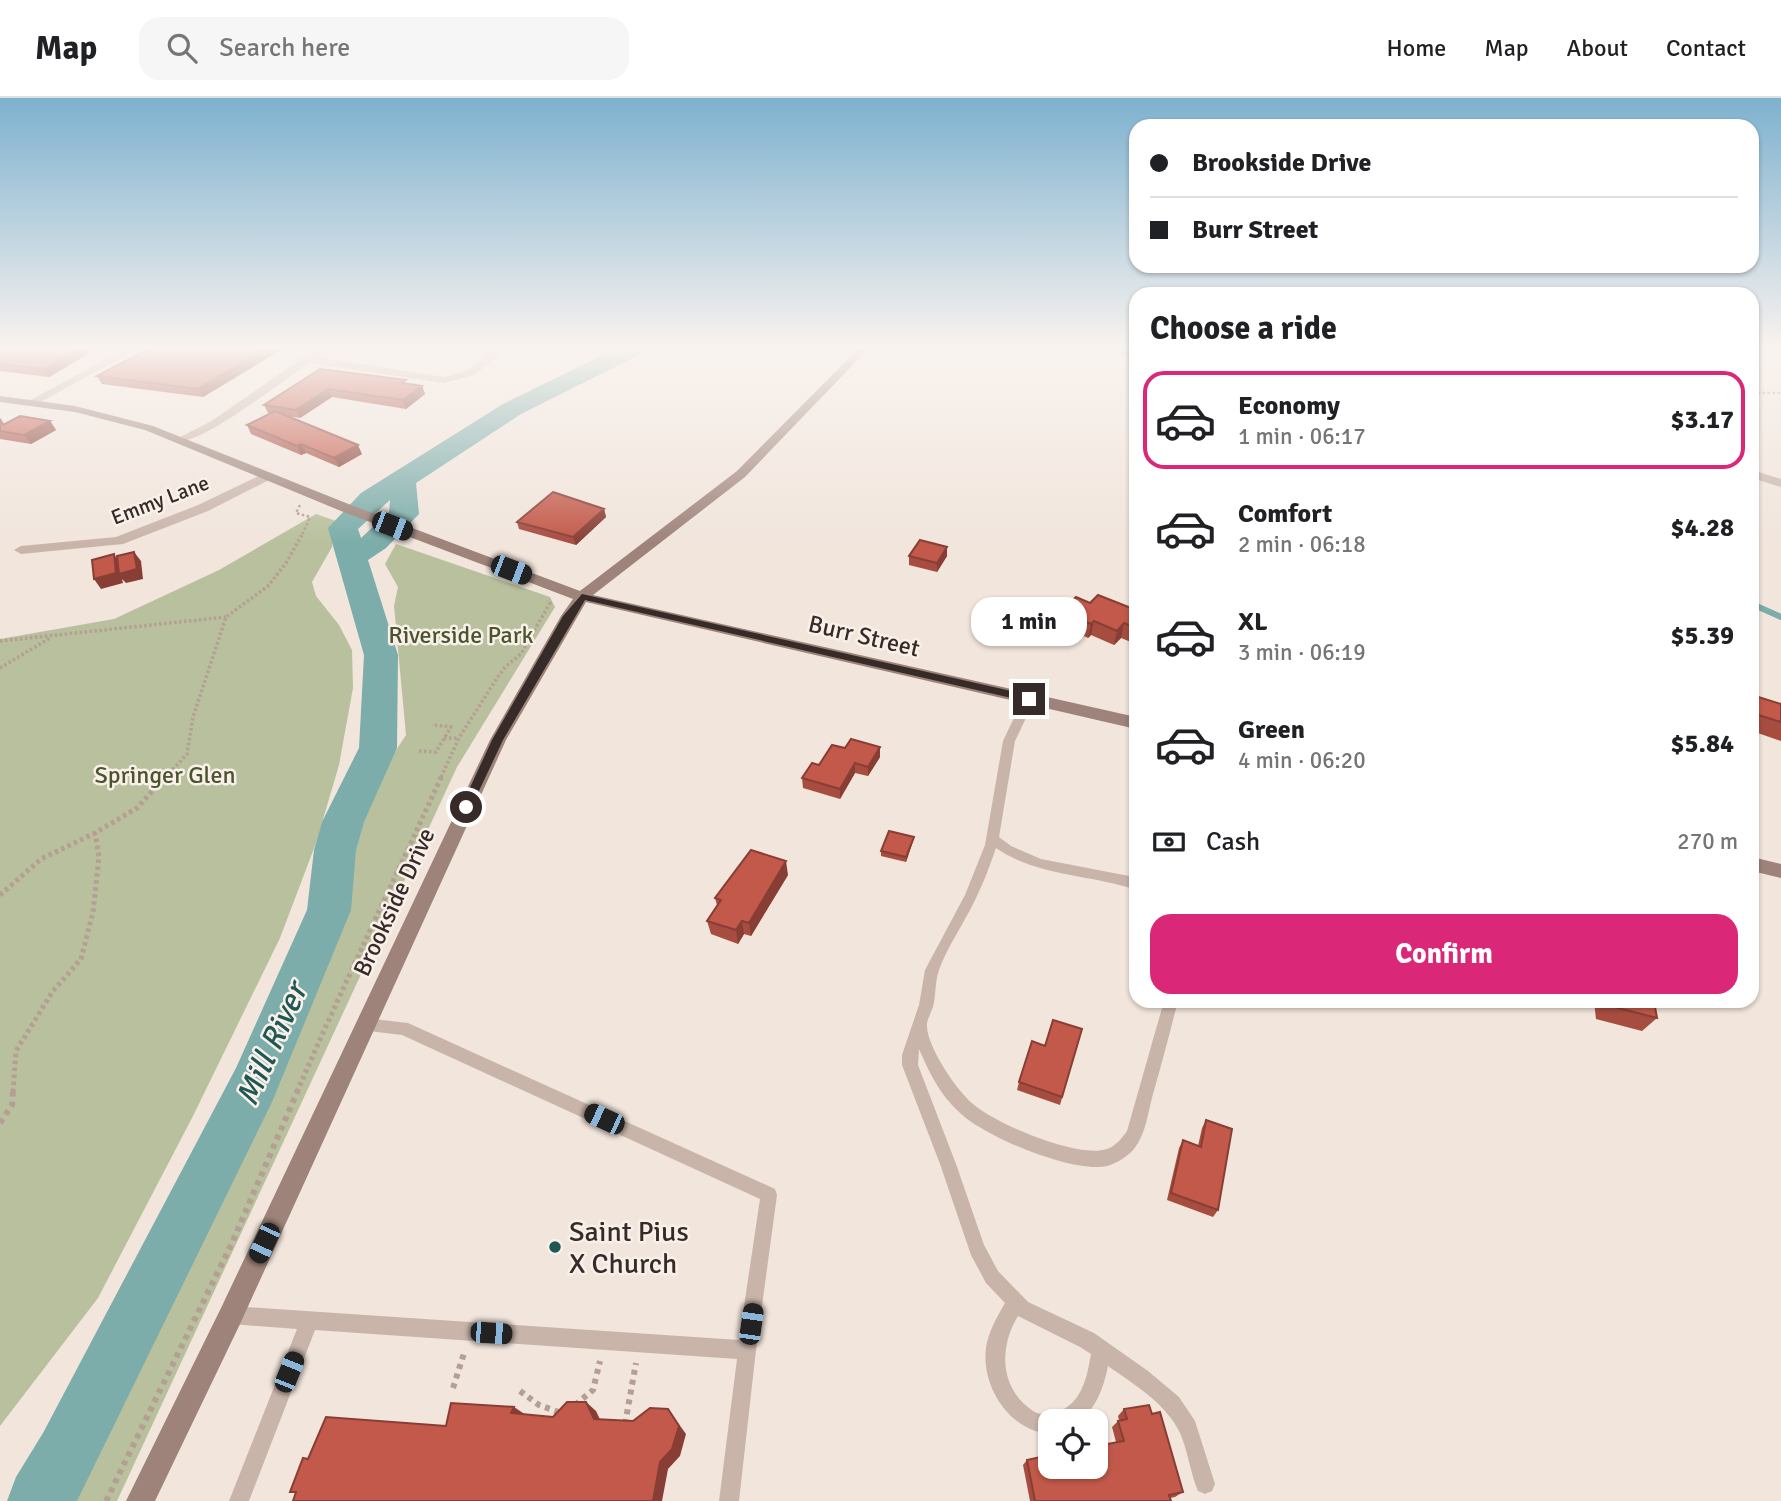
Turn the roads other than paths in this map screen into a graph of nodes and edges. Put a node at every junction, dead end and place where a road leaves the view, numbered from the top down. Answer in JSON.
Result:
{"nodes":[{"id":1,"x":97,"y":413,"type":"edge"},
{"id":2,"x":229,"y":413,"type":"edge"},
{"id":3,"x":800,"y":413,"type":"edge"},
{"id":4,"x":180,"y":440,"type":"junction"},
{"id":5,"x":267,"y":476,"type":"junction"},
{"id":6,"x":1759,"y":476,"type":"edge"},
{"id":7,"x":1781,"y":483,"type":"edge"},
{"id":8,"x":21,"y":550,"type":"dead end"},
{"id":9,"x":582,"y":597,"type":"junction"},
{"id":10,"x":1029,"y":699,"type":"junction"},
{"id":11,"x":1129,"y":721,"type":"edge"},
{"id":12,"x":992,"y":839,"type":"junction"},
{"id":13,"x":1759,"y":866,"type":"edge"},
{"id":14,"x":1781,"y":871,"type":"edge"},
{"id":15,"x":1129,"y":882,"type":"edge"},
{"id":16,"x":1169,"y":1008,"type":"edge"},
{"id":17,"x":365,"y":1025,"type":"junction"},
{"id":18,"x":920,"y":1029,"type":"junction"},
{"id":19,"x":1016,"y":1303,"type":"junction"},
{"id":20,"x":231,"y":1315,"type":"junction"},
{"id":21,"x":309,"y":1321,"type":"junction"},
{"id":22,"x":747,"y":1350,"type":"junction"},
{"id":23,"x":1101,"y":1350,"type":"junction"},
{"id":24,"x":1080,"y":1409,"type":"edge"},
{"id":25,"x":1038,"y":1422,"type":"edge"},
{"id":26,"x":1205,"y":1484,"type":"dead end"},
{"id":27,"x":140,"y":1501,"type":"edge"},
{"id":28,"x":239,"y":1501,"type":"edge"},
{"id":29,"x":729,"y":1501,"type":"edge"}],
"edges":[{"from":1,"to":4,"type":"main road","name":"Burr Street"},
{"from":2,"to":4,"type":"street"},
{"from":3,"to":9,"type":"main road","name":"Brookside Drive"},
{"from":4,"to":5,"type":"main road","name":"Burr Street"},
{"from":5,"to":8,"type":"street","name":"Emmy Lane"},
{"from":5,"to":9,"type":"main road","name":"Burr Street"},
{"from":6,"to":7,"type":"street"},
{"from":9,"to":10,"type":"main road","name":"Burr Street"},
{"from":9,"to":17,"type":"main road","name":"Brookside Drive"},
{"from":10,"to":11,"type":"main road","name":"Burr Street"},
{"from":10,"to":12,"type":"lane"},
{"from":12,"to":15,"type":"lane"},
{"from":12,"to":18,"type":"lane"},
{"from":13,"to":14,"type":"main road"},
{"from":16,"to":18,"type":"lane"},
{"from":17,"to":20,"type":"main road","name":"Brookside Drive"},
{"from":17,"to":22,"type":"lane"},
{"from":18,"to":19,"type":"lane"},
{"from":19,"to":23,"type":"lane"},
{"from":19,"to":25,"type":"lane"},
{"from":20,"to":21,"type":"lane"},
{"from":20,"to":27,"type":"main road","name":"Brookside Drive"},
{"from":21,"to":22,"type":"lane"},
{"from":21,"to":28,"type":"lane"},
{"from":22,"to":29,"type":"lane"},
{"from":23,"to":24,"type":"lane"},
{"from":23,"to":26,"type":"lane"}]}
